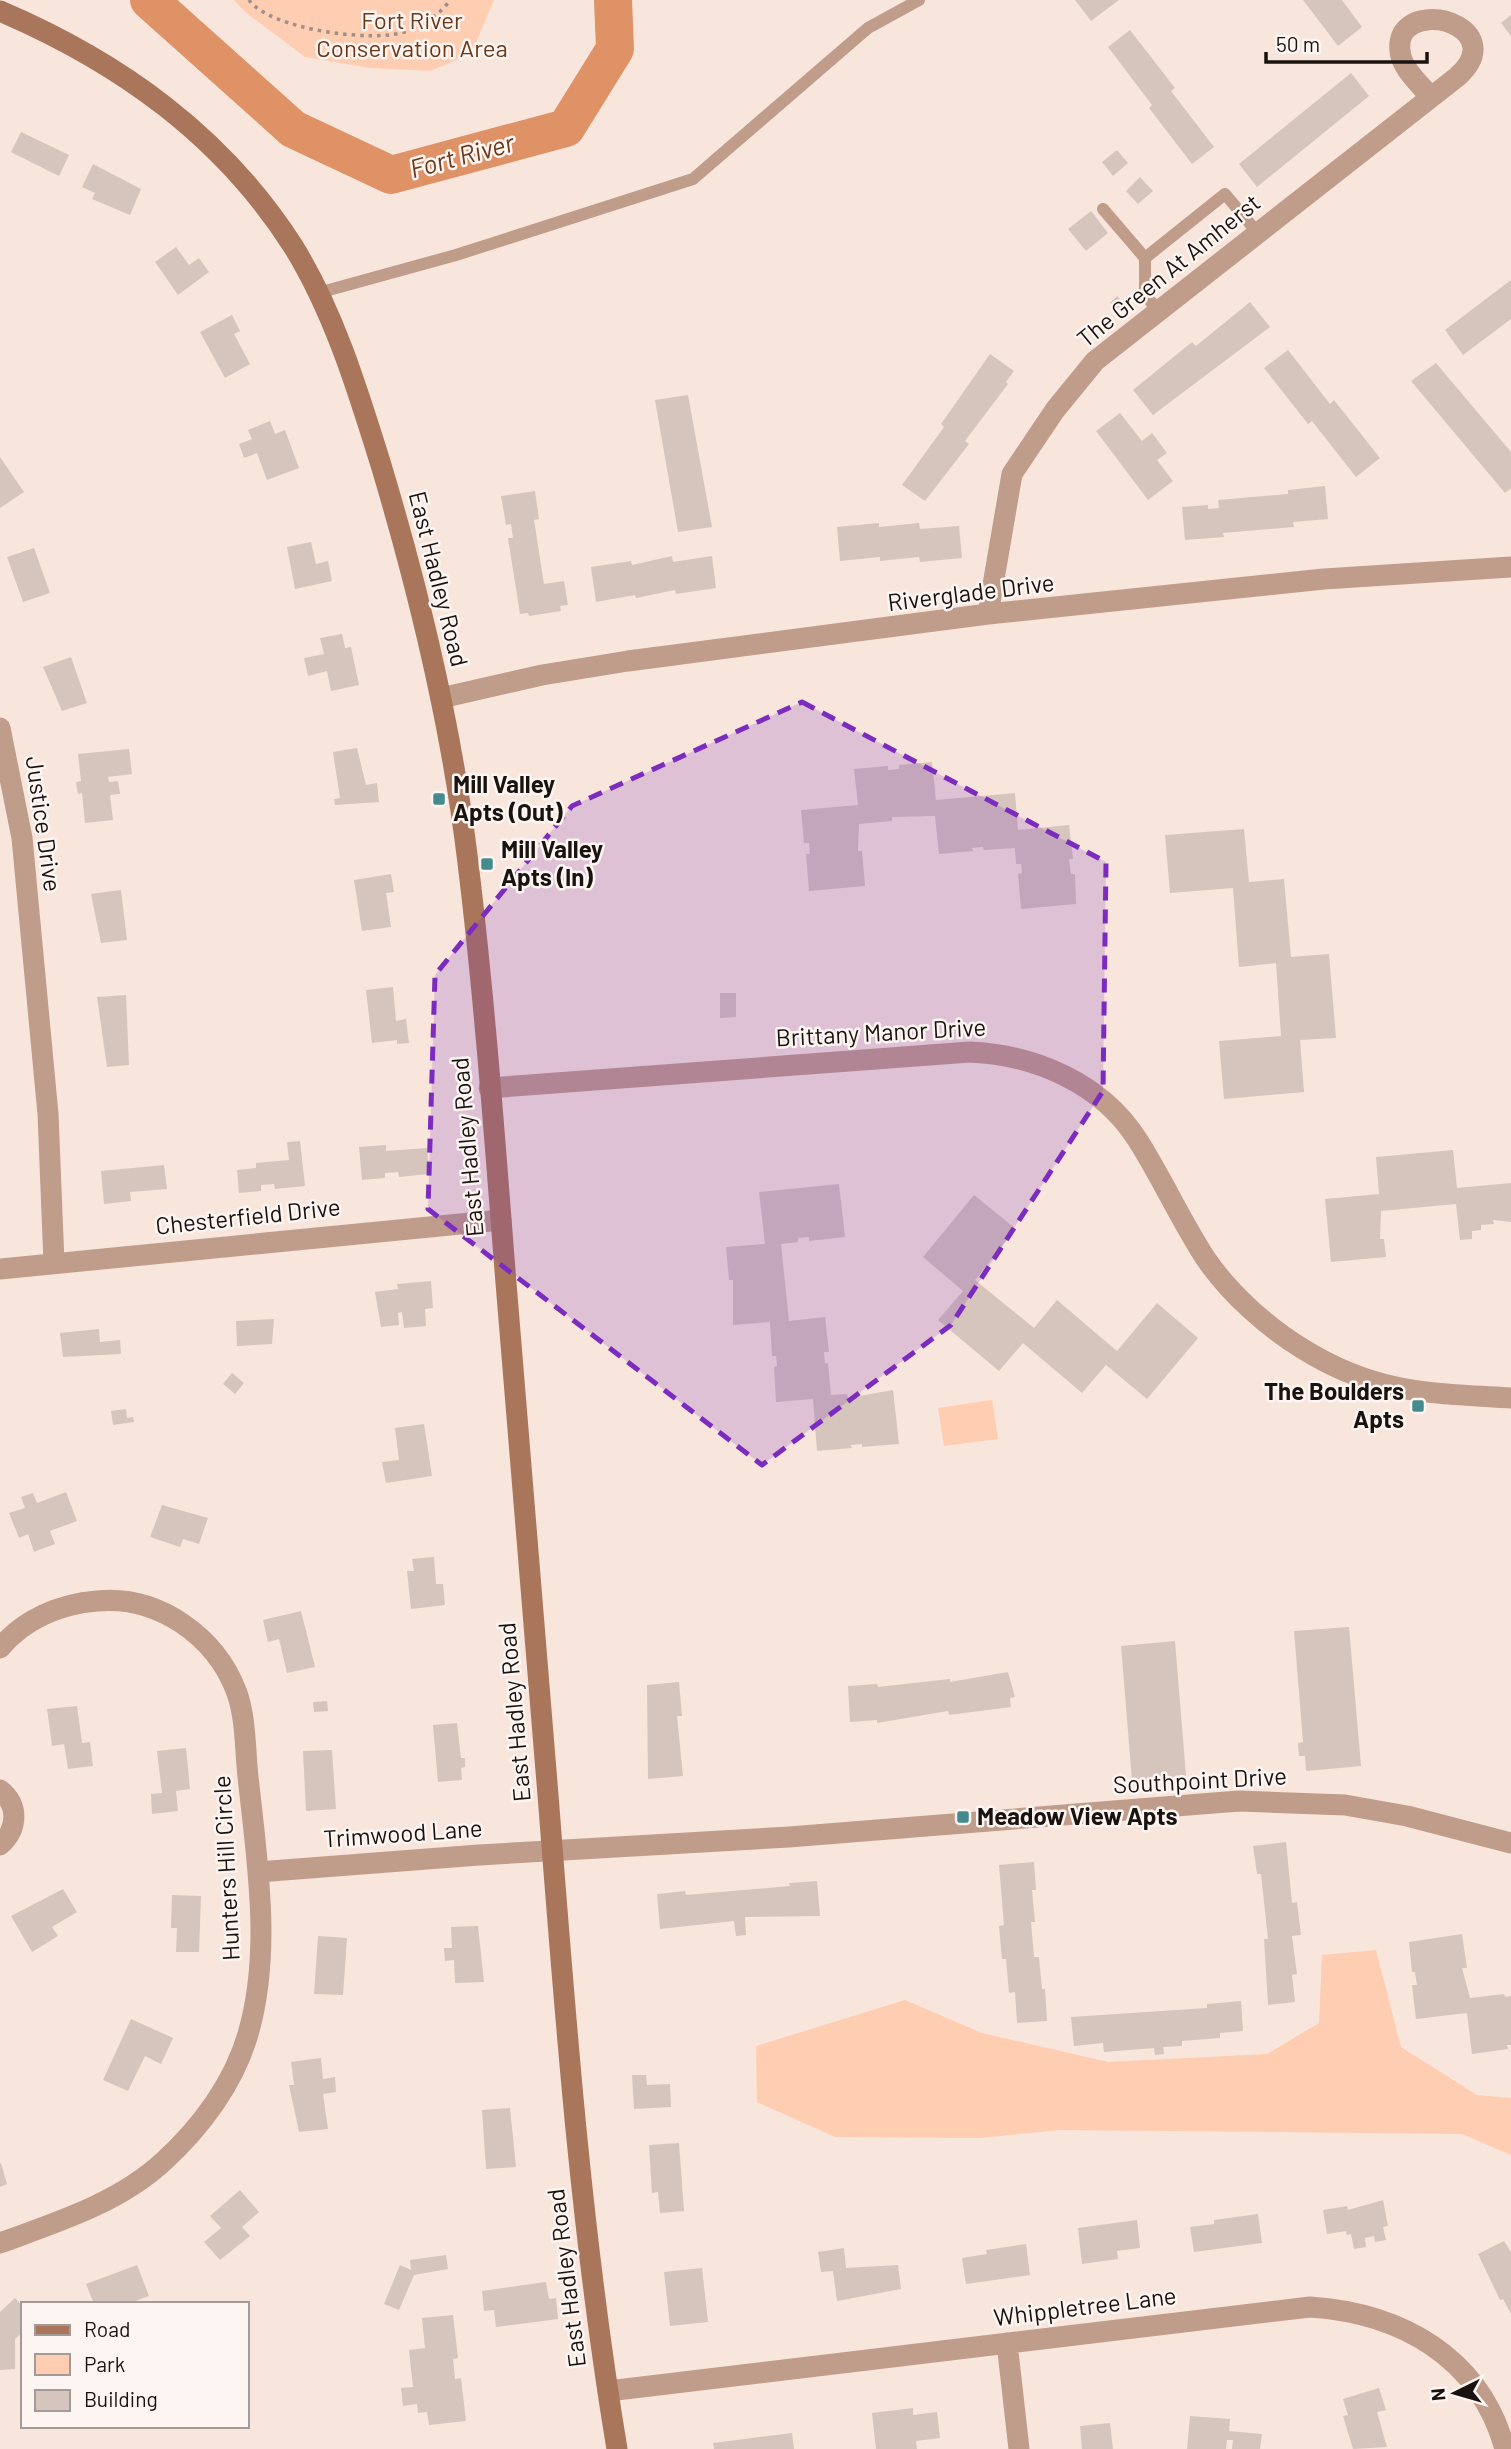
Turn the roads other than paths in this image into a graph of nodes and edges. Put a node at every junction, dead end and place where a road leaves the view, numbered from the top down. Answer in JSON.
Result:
{"nodes":[{"id":1,"x":919,"y":0,"type":"edge"},
{"id":2,"x":0,"y":11,"type":"edge"},
{"id":3,"x":1431,"y":97,"type":"dead end"},
{"id":4,"x":1103,"y":209,"type":"dead end"},
{"id":5,"x":1257,"y":232,"type":"junction"},
{"id":6,"x":1146,"y":258,"type":"junction"},
{"id":7,"x":318,"y":293,"type":"junction"},
{"id":8,"x":1158,"y":311,"type":"junction"},
{"id":9,"x":1511,"y":567,"type":"edge"},
{"id":10,"x":988,"y":614,"type":"junction"},
{"id":11,"x":441,"y":698,"type":"junction"},
{"id":12,"x":0,"y":728,"type":"edge"},
{"id":13,"x":489,"y":1088,"type":"junction"},
{"id":14,"x":501,"y":1220,"type":"junction"},
{"id":15,"x":54,"y":1263,"type":"junction"},
{"id":16,"x":0,"y":1269,"type":"edge"},
{"id":17,"x":1511,"y":1398,"type":"edge"},
{"id":18,"x":0,"y":1648,"type":"edge"},
{"id":19,"x":0,"y":1790,"type":"edge"},
{"id":20,"x":1511,"y":1843,"type":"edge"},
{"id":21,"x":0,"y":1845,"type":"edge"},
{"id":22,"x":552,"y":1850,"type":"junction"},
{"id":23,"x":258,"y":1872,"type":"junction"},
{"id":24,"x":0,"y":2243,"type":"edge"},
{"id":25,"x":1007,"y":2343,"type":"junction"},
{"id":26,"x":607,"y":2391,"type":"junction"},
{"id":27,"x":617,"y":2449,"type":"edge"},
{"id":28,"x":1019,"y":2449,"type":"edge"},
{"id":29,"x":1505,"y":2449,"type":"edge"}],
"edges":[{"from":1,"to":7,"type":"lane"},
{"from":2,"to":7,"type":"street","name":"East Hadley Road"},
{"from":3,"to":5,"type":"street","name":"The Green At Amherst"},
{"from":4,"to":6,"type":"lane"},
{"from":5,"to":6,"type":"lane"},
{"from":5,"to":8,"type":"street","name":"The Green At Amherst"},
{"from":6,"to":8,"type":"lane"},
{"from":7,"to":11,"type":"street","name":"East Hadley Road"},
{"from":8,"to":10,"type":"street","name":"The Green At Amherst"},
{"from":9,"to":10,"type":"street","name":"Riverglade Drive"},
{"from":10,"to":11,"type":"street","name":"Riverglade Drive"},
{"from":11,"to":13,"type":"street","name":"East Hadley Road"},
{"from":12,"to":15,"type":"street","name":"Justice Drive"},
{"from":13,"to":14,"type":"street","name":"East Hadley Road"},
{"from":13,"to":17,"type":"street","name":"Brittany Manor Drive"},
{"from":14,"to":15,"type":"street","name":"Chesterfield Drive"},
{"from":14,"to":22,"type":"street","name":"East Hadley Road"},
{"from":15,"to":16,"type":"street","name":"Chesterfield Drive"},
{"from":18,"to":23,"type":"street","name":"Hunters Hill Circle"},
{"from":19,"to":21,"type":"street"},
{"from":20,"to":22,"type":"street","name":"Southpoint Drive"},
{"from":22,"to":23,"type":"street","name":"Trimwood Lane"},
{"from":22,"to":26,"type":"street","name":"East Hadley Road"},
{"from":23,"to":24,"type":"street","name":"Hunters Hill Circle"},
{"from":25,"to":26,"type":"street","name":"Whippletree Lane"},
{"from":25,"to":28,"type":"street"},
{"from":25,"to":29,"type":"street","name":"Whippletree Lane"},
{"from":26,"to":27,"type":"street","name":"East Hadley Road"}]}
